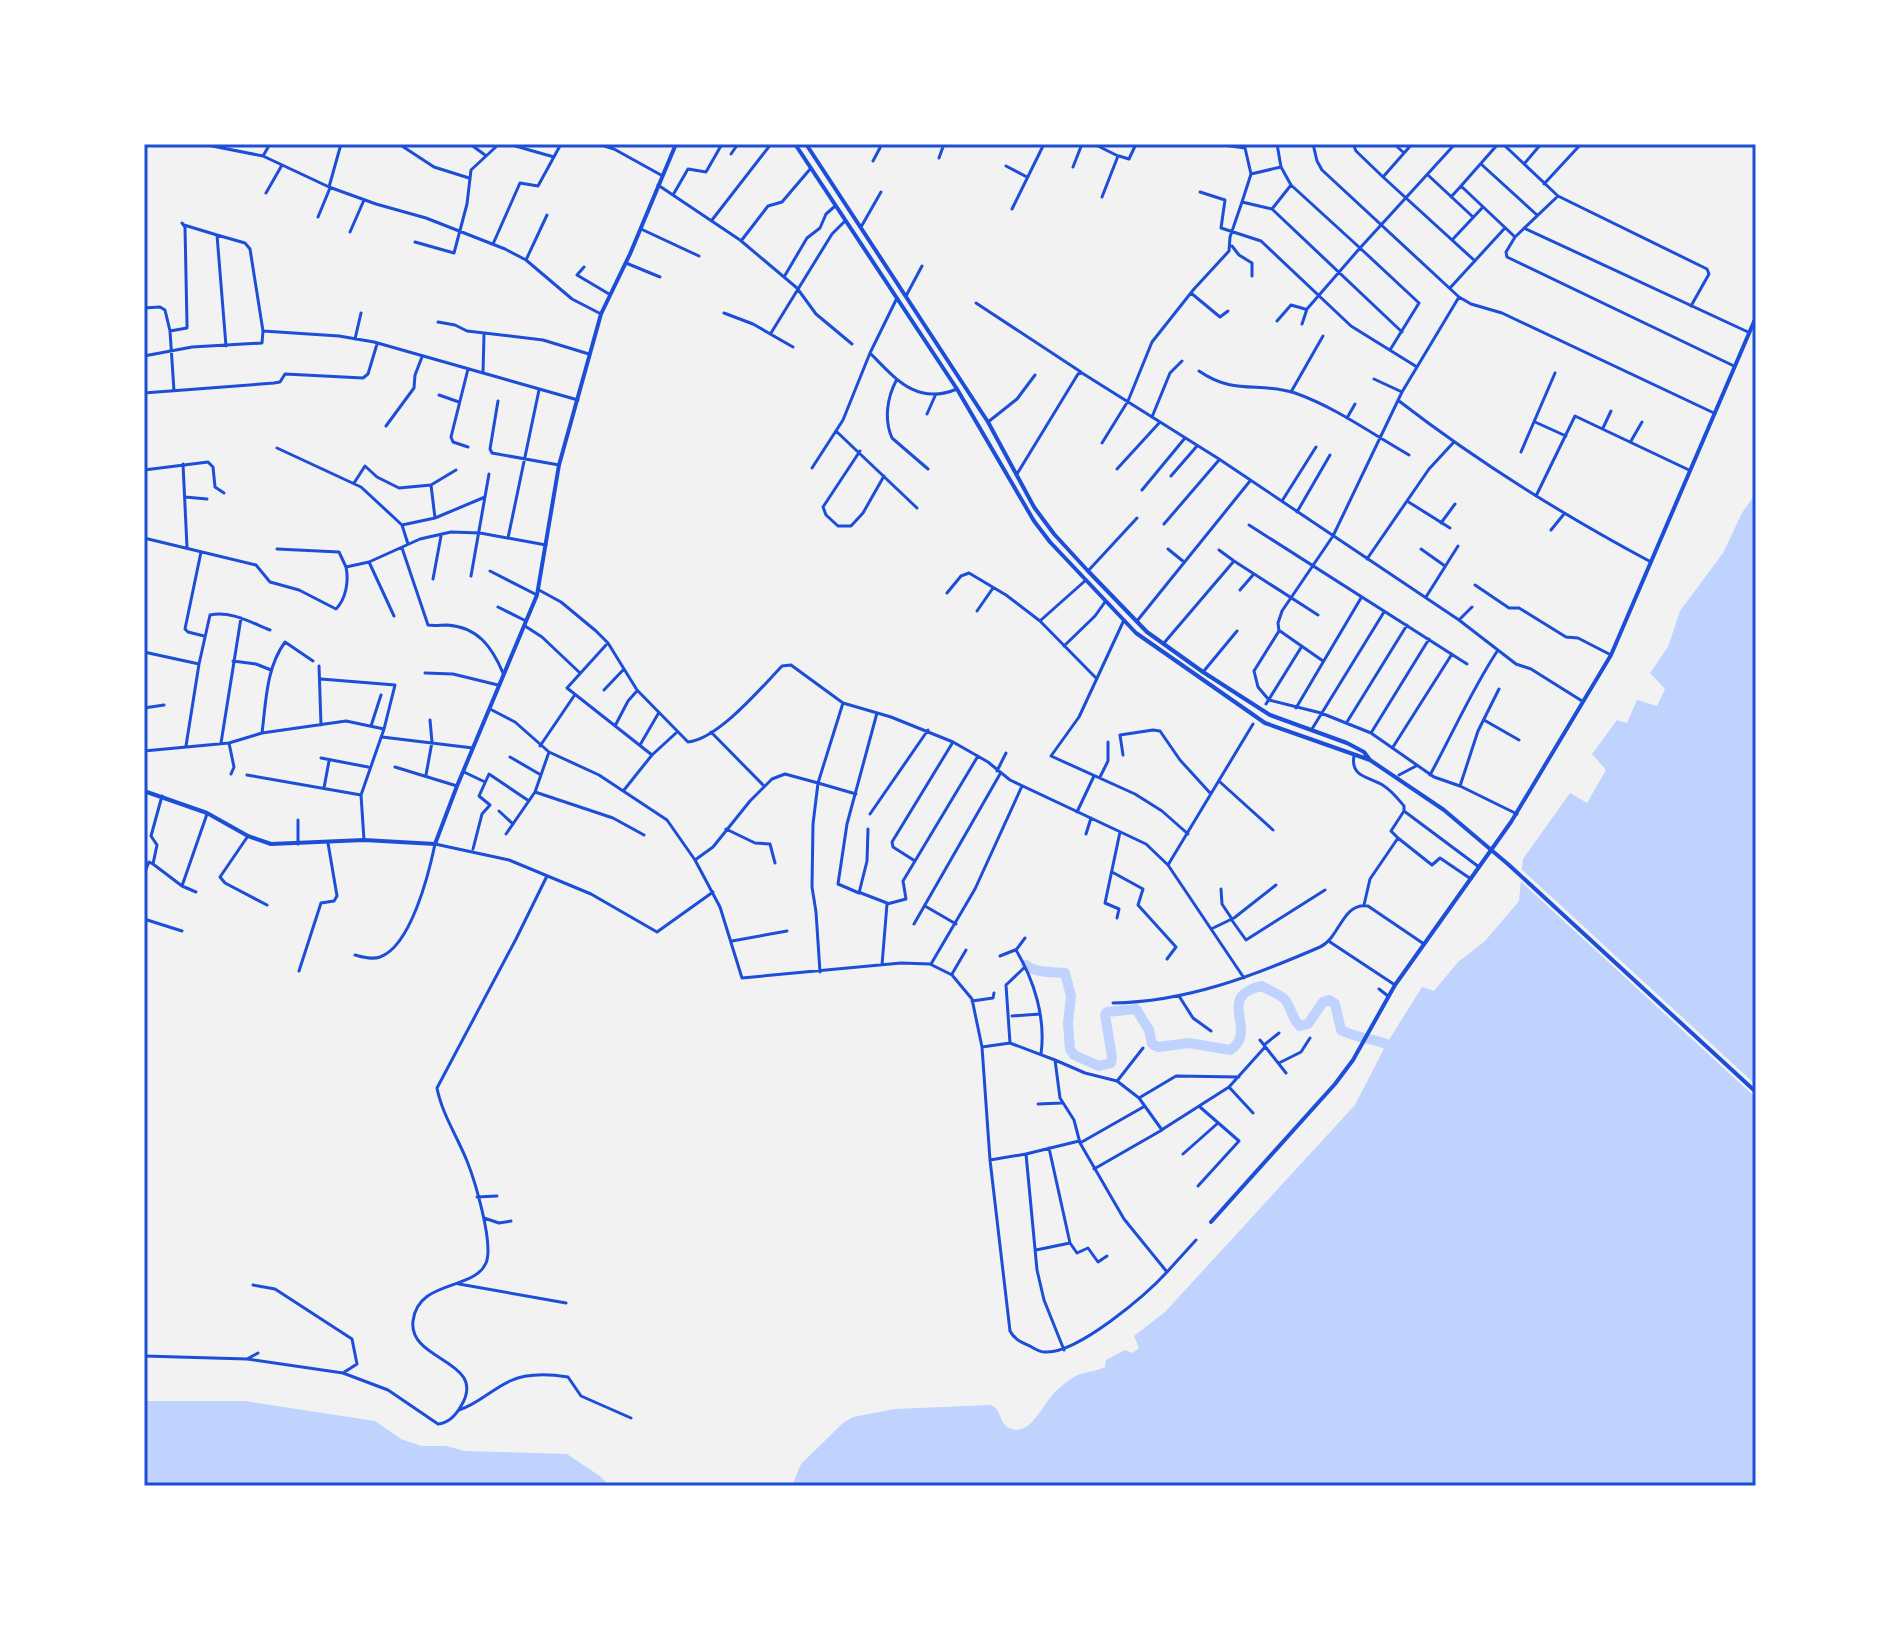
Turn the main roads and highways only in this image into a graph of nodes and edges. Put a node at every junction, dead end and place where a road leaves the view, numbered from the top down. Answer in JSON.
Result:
{"nodes":[{"id":1,"x":676,"y":144,"type":"edge"},
{"id":2,"x":795,"y":144,"type":"edge"},
{"id":3,"x":806,"y":144,"type":"edge"},
{"id":4,"x":913,"y":305,"type":"junction"},
{"id":5,"x":905,"y":310,"type":"junction"},
{"id":6,"x":1756,"y":317,"type":"edge"},
{"id":7,"x":1103,"y":586,"type":"junction"},
{"id":8,"x":1098,"y":593,"type":"junction"},
{"id":9,"x":1370,"y":760,"type":"junction"},
{"id":10,"x":144,"y":791,"type":"edge"},
{"id":11,"x":1756,"y":1092,"type":"edge"},
{"id":12,"x":1211,"y":1222,"type":"dead end"}],
"edges":[{"from":1,"to":10,"type":"main road"},
{"from":2,"to":5,"type":"main road"},
{"from":3,"to":4,"type":"main road"},
{"from":4,"to":5,"type":"main road"},
{"from":4,"to":7,"type":"main road"},
{"from":5,"to":8,"type":"main road"},
{"from":6,"to":12,"type":"main road"},
{"from":7,"to":8,"type":"main road"},
{"from":7,"to":9,"type":"main road"},
{"from":8,"to":9,"type":"main road"},
{"from":9,"to":11,"type":"main road"}]}
